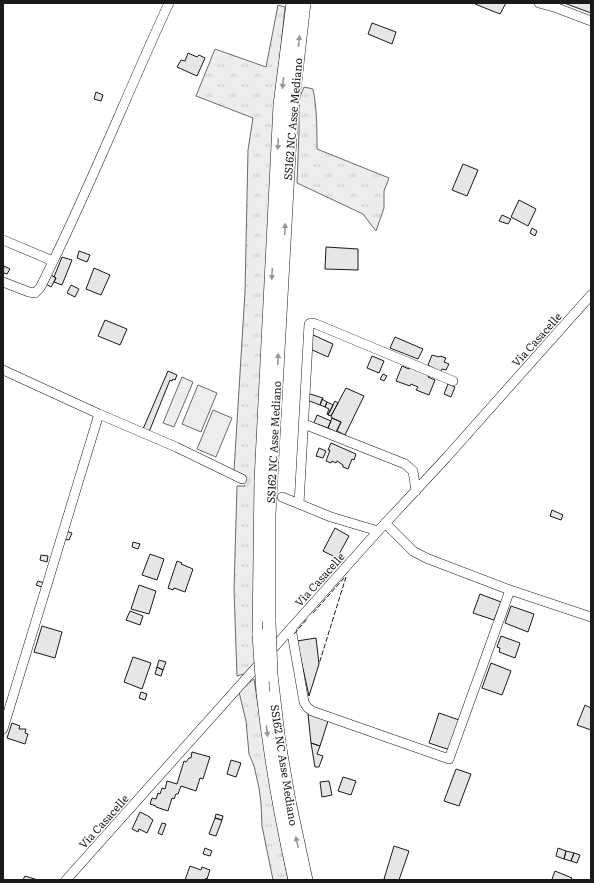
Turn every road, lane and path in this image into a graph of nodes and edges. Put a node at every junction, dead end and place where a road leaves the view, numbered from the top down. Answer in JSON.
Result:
{"nodes":[{"id":1,"x":169,"y":3,"type":"edge"},
{"id":2,"x":293,"y":3,"type":"edge"},
{"id":3,"x":304,"y":3,"type":"edge"},
{"id":4,"x":539,"y":3,"type":"edge"},
{"id":5,"x":591,"y":20,"type":"edge"},
{"id":6,"x":286,"y":106,"type":"junction"},
{"id":7,"x":3,"y":240,"type":"edge"},
{"id":8,"x":53,"y":261,"type":"junction"},
{"id":9,"x":3,"y":282,"type":"edge"},
{"id":10,"x":591,"y":295,"type":"edge"},
{"id":11,"x":3,"y":370,"type":"edge"},
{"id":12,"x":454,"y":381,"type":"dead end"},
{"id":13,"x":99,"y":414,"type":"junction"},
{"id":14,"x":304,"y":424,"type":"junction"},
{"id":15,"x":242,"y":479,"type":"tunnel mouth"},
{"id":16,"x":416,"y":491,"type":"junction"},
{"id":17,"x":282,"y":497,"type":"dead end"},
{"id":18,"x":299,"y":504,"type":"junction"},
{"id":19,"x":385,"y":523,"type":"junction"},
{"id":20,"x":378,"y":531,"type":"junction"},
{"id":21,"x":510,"y":590,"type":"junction"},
{"id":22,"x":591,"y":617,"type":"edge"},
{"id":23,"x":291,"y":628,"type":"junction"},
{"id":24,"x":3,"y":729,"type":"edge"},
{"id":25,"x":66,"y":880,"type":"edge"},
{"id":26,"x":294,"y":880,"type":"edge"},
{"id":27,"x":306,"y":880,"type":"edge"}],
"edges":[{"from":1,"to":8,"type":"street"},
{"from":2,"to":6,"type":"highway","name":"SS162 NC Asse Mediano","one_way":true},
{"from":6,"to":3,"type":"highway","name":"SS162 NC Asse Mediano","one_way":true},
{"from":4,"to":5,"type":"street"},
{"from":6,"to":26,"type":"highway","name":"SS162 NC Asse Mediano","one_way":true,"bridge":true},
{"from":27,"to":6,"type":"highway","name":"SS162 NC Asse Mediano","one_way":true,"bridge":true},
{"from":7,"to":8,"type":"street"},
{"from":8,"to":9,"type":"street"},
{"from":10,"to":16,"type":"street","name":"Via Casacelle"},
{"from":11,"to":13,"type":"street"},
{"from":12,"to":14,"type":"street"},
{"from":13,"to":15,"type":"street"},
{"from":13,"to":24,"type":"street"},
{"from":14,"to":16,"type":"street"},
{"from":14,"to":18,"type":"street"},
{"from":16,"to":19,"type":"street","name":"Via Casacelle"},
{"from":17,"to":18,"type":"street"},
{"from":18,"to":20,"type":"street"},
{"from":19,"to":20,"type":"street","name":"Via Casacelle"},
{"from":19,"to":21,"type":"street"},
{"from":20,"to":23,"type":"street","name":"Via Casacelle"},
{"from":21,"to":22,"type":"street"},
{"from":21,"to":23,"type":"street"},
{"from":23,"to":25,"type":"street","name":"Via Casacelle"}]}
